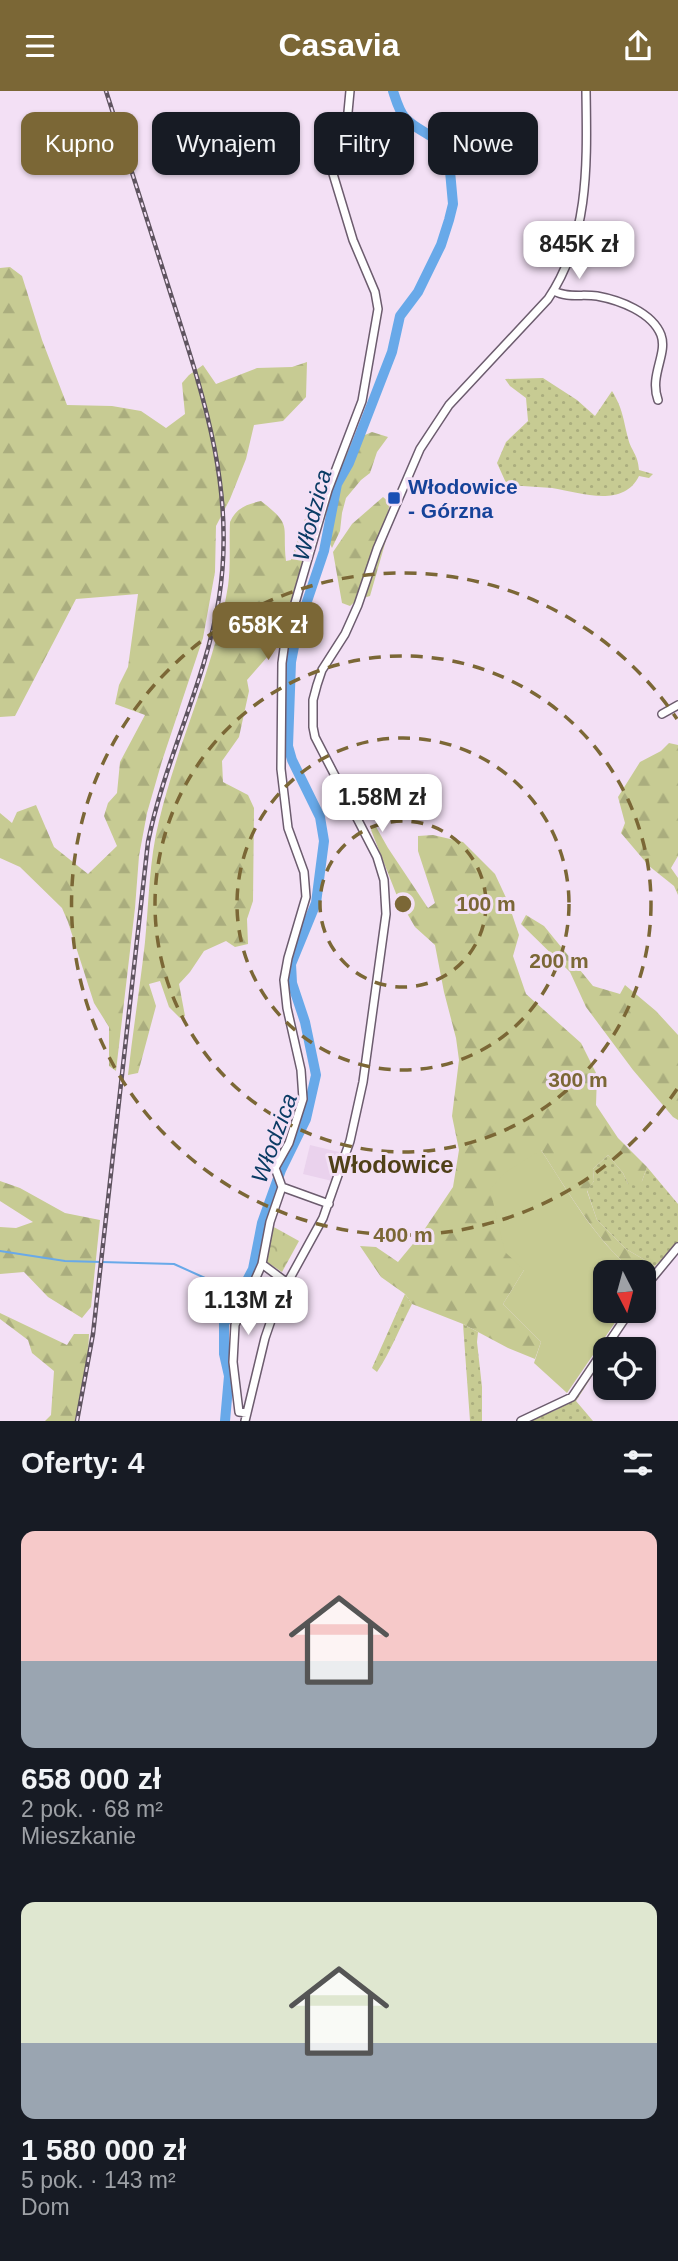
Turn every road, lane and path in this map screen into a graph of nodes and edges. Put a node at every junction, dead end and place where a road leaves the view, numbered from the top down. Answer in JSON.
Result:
{"nodes":[{"id":1,"x":350,"y":91,"type":"edge"},
{"id":2,"x":586,"y":91,"type":"edge"},
{"id":3,"x":554,"y":291,"type":"junction"},
{"id":4,"x":658,"y":400,"type":"dead end"},
{"id":5,"x":678,"y":705,"type":"edge"},
{"id":6,"x":662,"y":714,"type":"dead end"},
{"id":7,"x":281,"y":1185,"type":"junction"},
{"id":8,"x":329,"y":1204,"type":"junction"},
{"id":9,"x":678,"y":1247,"type":"edge"},
{"id":10,"x":262,"y":1264,"type":"junction"},
{"id":11,"x":656,"y":1274,"type":"edge"},
{"id":12,"x":286,"y":1282,"type":"junction"},
{"id":13,"x":622,"y":1323,"type":"edge"},
{"id":14,"x":246,"y":1417,"type":"edge"},
{"id":15,"x":520,"y":1421,"type":"edge"}],
"edges":[{"from":1,"to":7,"type":"street"},
{"from":2,"to":3,"type":"street"},
{"from":3,"to":4,"type":"street"},
{"from":3,"to":8,"type":"street"},
{"from":5,"to":6,"type":"street"},
{"from":7,"to":8,"type":"street"},
{"from":7,"to":10,"type":"street"},
{"from":8,"to":12,"type":"street"},
{"from":9,"to":11,"type":"street"},
{"from":10,"to":12,"type":"street"},
{"from":10,"to":14,"type":"street"},
{"from":12,"to":14,"type":"street"},
{"from":13,"to":15,"type":"street"}]}
